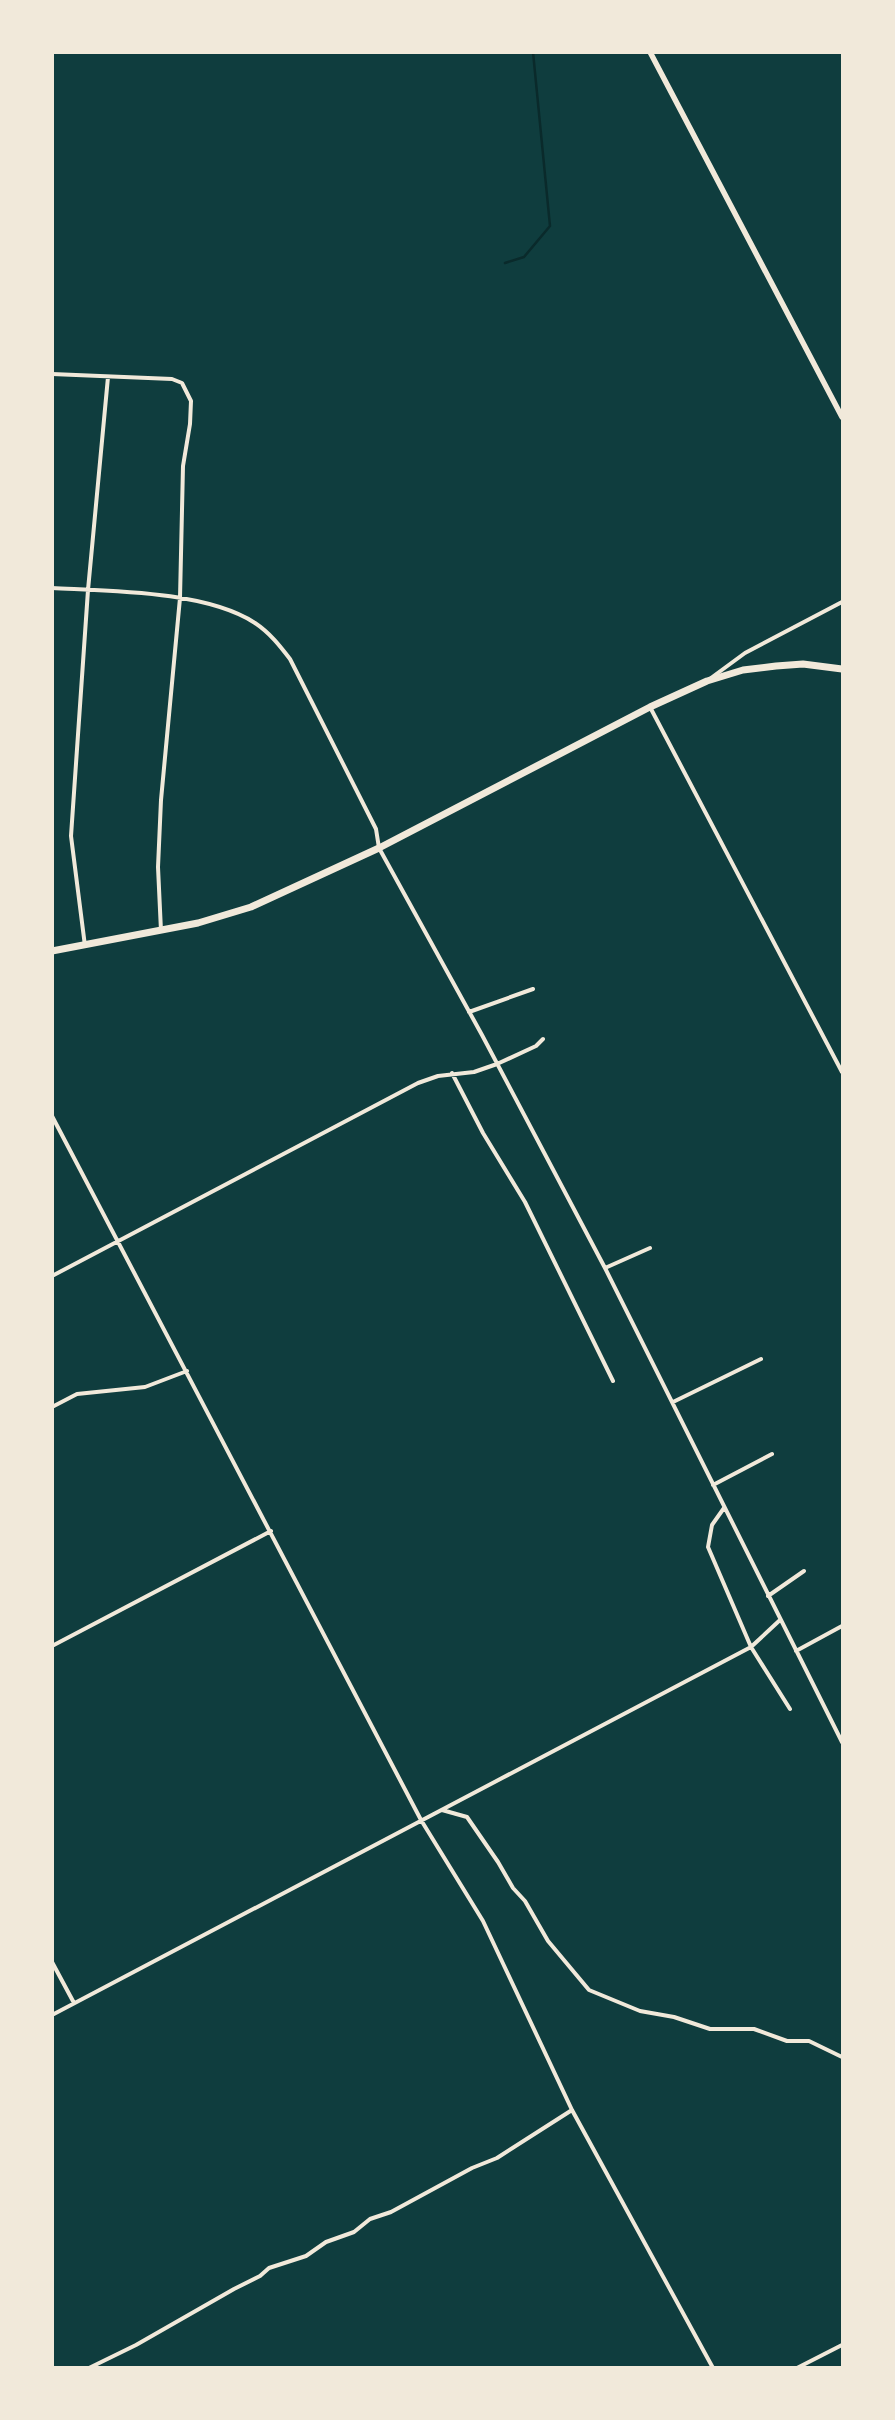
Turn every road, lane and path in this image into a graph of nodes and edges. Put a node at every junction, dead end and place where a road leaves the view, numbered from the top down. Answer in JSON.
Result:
{"nodes":[{"id":1,"x":650,"y":52,"type":"edge"},
{"id":2,"x":52,"y":374,"type":"edge"},
{"id":3,"x":108,"y":378,"type":"junction"},
{"id":4,"x":842,"y":417,"type":"edge"},
{"id":5,"x":52,"y":588,"type":"edge"},
{"id":6,"x":88,"y":590,"type":"junction"},
{"id":7,"x":180,"y":598,"type":"junction"},
{"id":8,"x":842,"y":602,"type":"edge"},
{"id":9,"x":842,"y":670,"type":"edge"},
{"id":10,"x":707,"y":681,"type":"junction"},
{"id":11,"x":650,"y":707,"type":"junction"},
{"id":12,"x":379,"y":848,"type":"junction"},
{"id":13,"x":161,"y":931,"type":"junction"},
{"id":14,"x":85,"y":946,"type":"junction"},
{"id":15,"x":52,"y":951,"type":"edge"},
{"id":16,"x":533,"y":989,"type":"dead end"},
{"id":17,"x":470,"y":1012,"type":"junction"},
{"id":18,"x":543,"y":1039,"type":"dead end"},
{"id":19,"x":497,"y":1064,"type":"junction"},
{"id":20,"x":842,"y":1072,"type":"edge"},
{"id":21,"x":452,"y":1074,"type":"junction"},
{"id":22,"x":52,"y":1116,"type":"edge"},
{"id":23,"x":117,"y":1241,"type":"junction"},
{"id":24,"x":650,"y":1248,"type":"dead end"},
{"id":25,"x":604,"y":1268,"type":"junction"},
{"id":26,"x":52,"y":1276,"type":"edge"},
{"id":27,"x":761,"y":1359,"type":"dead end"},
{"id":28,"x":187,"y":1371,"type":"junction"},
{"id":29,"x":613,"y":1381,"type":"dead end"},
{"id":30,"x":673,"y":1402,"type":"junction"},
{"id":31,"x":52,"y":1407,"type":"edge"},
{"id":32,"x":772,"y":1454,"type":"dead end"},
{"id":33,"x":712,"y":1485,"type":"junction"},
{"id":34,"x":724,"y":1508,"type":"junction"},
{"id":35,"x":271,"y":1531,"type":"junction"},
{"id":36,"x":804,"y":1571,"type":"dead end"},
{"id":37,"x":768,"y":1596,"type":"junction"},
{"id":38,"x":780,"y":1620,"type":"junction"},
{"id":39,"x":842,"y":1626,"type":"edge"},
{"id":40,"x":52,"y":1646,"type":"edge"},
{"id":41,"x":751,"y":1646,"type":"junction"},
{"id":42,"x":796,"y":1651,"type":"junction"},
{"id":43,"x":790,"y":1708,"type":"dead end"},
{"id":44,"x":842,"y":1742,"type":"edge"},
{"id":45,"x":442,"y":1810,"type":"junction"},
{"id":46,"x":421,"y":1820,"type":"junction"},
{"id":47,"x":52,"y":1962,"type":"edge"},
{"id":48,"x":74,"y":2003,"type":"junction"},
{"id":49,"x":52,"y":2015,"type":"edge"},
{"id":50,"x":842,"y":2057,"type":"edge"},
{"id":51,"x":572,"y":2110,"type":"junction"},
{"id":52,"x":842,"y":2345,"type":"edge"},
{"id":53,"x":809,"y":2361,"type":"junction"},
{"id":54,"x":89,"y":2368,"type":"edge"},
{"id":55,"x":713,"y":2368,"type":"edge"},
{"id":56,"x":797,"y":2368,"type":"edge"},
{"id":57,"x":812,"y":2368,"type":"edge"}],
"edges":[{"from":1,"to":4,"type":"main road"},
{"from":2,"to":3,"type":"street"},
{"from":3,"to":6,"type":"street"},
{"from":3,"to":7,"type":"street"},
{"from":5,"to":6,"type":"street"},
{"from":6,"to":7,"type":"street"},
{"from":6,"to":14,"type":"street"},
{"from":7,"to":12,"type":"street"},
{"from":7,"to":13,"type":"street"},
{"from":8,"to":10,"type":"street"},
{"from":9,"to":10,"type":"highway"},
{"from":10,"to":11,"type":"highway"},
{"from":11,"to":12,"type":"highway"},
{"from":11,"to":20,"type":"street"},
{"from":12,"to":13,"type":"highway"},
{"from":12,"to":17,"type":"street"},
{"from":13,"to":14,"type":"highway"},
{"from":14,"to":15,"type":"highway"},
{"from":16,"to":17,"type":"street"},
{"from":17,"to":19,"type":"street"},
{"from":18,"to":19,"type":"street"},
{"from":19,"to":21,"type":"street"},
{"from":19,"to":25,"type":"street"},
{"from":21,"to":23,"type":"street"},
{"from":21,"to":29,"type":"street"},
{"from":22,"to":23,"type":"street"},
{"from":23,"to":26,"type":"street"},
{"from":23,"to":28,"type":"street"},
{"from":24,"to":25,"type":"street"},
{"from":25,"to":30,"type":"street"},
{"from":27,"to":30,"type":"street"},
{"from":28,"to":31,"type":"street"},
{"from":28,"to":35,"type":"street"},
{"from":30,"to":33,"type":"street"},
{"from":32,"to":33,"type":"street"},
{"from":33,"to":34,"type":"street"},
{"from":34,"to":37,"type":"street"},
{"from":34,"to":41,"type":"street"},
{"from":35,"to":40,"type":"street"},
{"from":35,"to":46,"type":"street"},
{"from":36,"to":37,"type":"street"},
{"from":37,"to":38,"type":"street"},
{"from":38,"to":41,"type":"street"},
{"from":38,"to":42,"type":"street"},
{"from":39,"to":42,"type":"street"},
{"from":41,"to":43,"type":"street"},
{"from":41,"to":45,"type":"street"},
{"from":42,"to":44,"type":"street"},
{"from":45,"to":46,"type":"street"},
{"from":45,"to":50,"type":"street"},
{"from":46,"to":48,"type":"street"},
{"from":46,"to":51,"type":"street"},
{"from":47,"to":48,"type":"street"},
{"from":48,"to":49,"type":"street"},
{"from":51,"to":54,"type":"street"},
{"from":51,"to":55,"type":"street"},
{"from":52,"to":53,"type":"street"},
{"from":53,"to":56,"type":"street"},
{"from":53,"to":57,"type":"street"}]}
